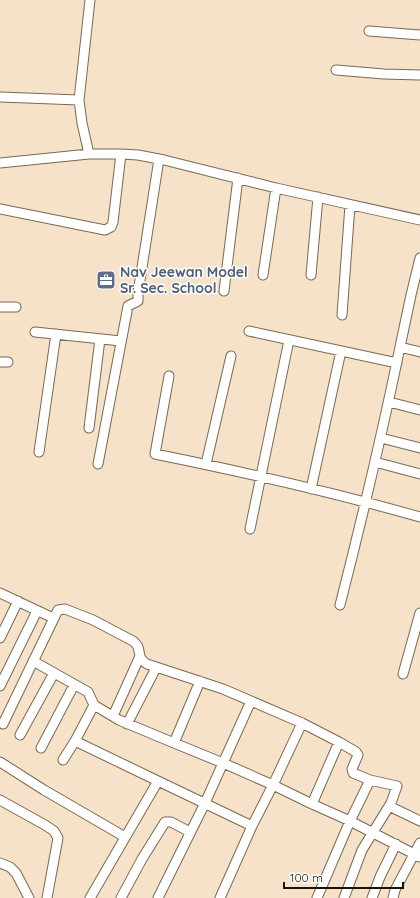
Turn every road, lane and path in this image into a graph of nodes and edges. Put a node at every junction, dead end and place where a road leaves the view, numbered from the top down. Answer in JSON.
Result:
{"nodes":[{"id":1,"x":90,"y":0,"type":"edge"},
{"id":2,"x":369,"y":31,"type":"dead end"},
{"id":3,"x":420,"y":34,"type":"edge"},
{"id":4,"x":336,"y":70,"type":"dead end"},
{"id":5,"x":420,"y":75,"type":"edge"},
{"id":6,"x":0,"y":97,"type":"edge"},
{"id":7,"x":79,"y":100,"type":"junction"},
{"id":8,"x":89,"y":154,"type":"junction"},
{"id":9,"x":121,"y":154,"type":"junction"},
{"id":10,"x":159,"y":159,"type":"junction"},
{"id":11,"x":0,"y":163,"type":"edge"},
{"id":12,"x":238,"y":178,"type":"junction"},
{"id":13,"x":276,"y":188,"type":"junction"},
{"id":14,"x":318,"y":197,"type":"junction"},
{"id":15,"x":350,"y":204,"type":"junction"},
{"id":16,"x":0,"y":209,"type":"edge"},
{"id":17,"x":420,"y":220,"type":"edge"},
{"id":18,"x":420,"y":258,"type":"edge"},
{"id":19,"x":311,"y":275,"type":"dead end"},
{"id":20,"x":263,"y":276,"type":"dead end"},
{"id":21,"x":224,"y":291,"type":"dead end"},
{"id":22,"x":416,"y":295,"type":"edge"},
{"id":23,"x":16,"y":307,"type":"dead end"},
{"id":24,"x":0,"y":308,"type":"edge"},
{"id":25,"x":342,"y":315,"type":"dead end"},
{"id":26,"x":249,"y":331,"type":"dead end"},
{"id":27,"x":35,"y":332,"type":"dead end"},
{"id":28,"x":56,"y":334,"type":"junction"},
{"id":29,"x":100,"y":339,"type":"junction"},
{"id":30,"x":289,"y":340,"type":"junction"},
{"id":31,"x":121,"y":341,"type":"junction"},
{"id":32,"x":400,"y":347,"type":"junction"},
{"id":33,"x":341,"y":351,"type":"junction"},
{"id":34,"x":420,"y":352,"type":"edge"},
{"id":35,"x":230,"y":356,"type":"dead end"},
{"id":36,"x":397,"y":363,"type":"junction"},
{"id":37,"x":169,"y":376,"type":"dead end"},
{"id":38,"x":389,"y":402,"type":"junction"},
{"id":39,"x":420,"y":410,"type":"edge"},
{"id":40,"x":89,"y":428,"type":"dead end"},
{"id":41,"x":381,"y":438,"type":"junction"},
{"id":42,"x":420,"y":448,"type":"edge"},
{"id":43,"x":39,"y":452,"type":"dead end"},
{"id":44,"x":375,"y":462,"type":"junction"},
{"id":45,"x":98,"y":464,"type":"dead end"},
{"id":46,"x":206,"y":464,"type":"junction"},
{"id":47,"x":420,"y":474,"type":"edge"},
{"id":48,"x":260,"y":476,"type":"junction"},
{"id":49,"x":311,"y":489,"type":"junction"},
{"id":50,"x":366,"y":502,"type":"junction"},
{"id":51,"x":420,"y":517,"type":"edge"},
{"id":52,"x":250,"y":529,"type":"dead end"},
{"id":53,"x":1,"y":595,"type":"edge"},
{"id":54,"x":18,"y":601,"type":"junction"},
{"id":55,"x":340,"y":605,"type":"dead end"},
{"id":56,"x":37,"y":611,"type":"junction"},
{"id":57,"x":420,"y":614,"type":"edge"},
{"id":58,"x":55,"y":616,"type":"junction"},
{"id":59,"x":0,"y":638,"type":"edge"},
{"id":60,"x":140,"y":656,"type":"junction"},
{"id":61,"x":33,"y":661,"type":"junction"},
{"id":62,"x":156,"y":668,"type":"junction"},
{"id":63,"x":54,"y":673,"type":"junction"},
{"id":64,"x":403,"y":674,"type":"dead end"},
{"id":65,"x":200,"y":681,"type":"junction"},
{"id":66,"x":74,"y":685,"type":"junction"},
{"id":67,"x":0,"y":686,"type":"edge"},
{"id":68,"x":251,"y":701,"type":"junction"},
{"id":69,"x":94,"y":705,"type":"junction"},
{"id":70,"x":113,"y":716,"type":"junction"},
{"id":71,"x":302,"y":722,"type":"junction"},
{"id":72,"x":3,"y":724,"type":"dead end"},
{"id":73,"x":127,"y":724,"type":"junction"},
{"id":74,"x":20,"y":735,"type":"dead end"},
{"id":75,"x":75,"y":741,"type":"junction"},
{"id":76,"x":339,"y":742,"type":"junction"},
{"id":77,"x":174,"y":744,"type":"junction"},
{"id":78,"x":41,"y":748,"type":"dead end"},
{"id":79,"x":63,"y":760,"type":"dead end"},
{"id":80,"x":0,"y":762,"type":"edge"},
{"id":81,"x":223,"y":763,"type":"junction"},
{"id":82,"x":370,"y":780,"type":"junction"},
{"id":83,"x":158,"y":781,"type":"junction"},
{"id":84,"x":273,"y":785,"type":"junction"},
{"id":85,"x":0,"y":800,"type":"edge"},
{"id":86,"x":205,"y":803,"type":"junction"},
{"id":87,"x":391,"y":803,"type":"junction"},
{"id":88,"x":312,"y":804,"type":"junction"},
{"id":89,"x":350,"y":821,"type":"junction"},
{"id":90,"x":420,"y":821,"type":"edge"},
{"id":91,"x":252,"y":826,"type":"junction"},
{"id":92,"x":190,"y":832,"type":"junction"},
{"id":93,"x":372,"y":832,"type":"junction"},
{"id":94,"x":125,"y":837,"type":"junction"},
{"id":95,"x":420,"y":843,"type":"edge"},
{"id":96,"x":396,"y":844,"type":"junction"},
{"id":97,"x":417,"y":856,"type":"edge"},
{"id":98,"x":0,"y":863,"type":"edge"},
{"id":99,"x":29,"y":898,"type":"edge"},
{"id":100,"x":47,"y":898,"type":"edge"},
{"id":101,"x":90,"y":898,"type":"edge"},
{"id":102,"x":121,"y":898,"type":"edge"},
{"id":103,"x":158,"y":898,"type":"edge"},
{"id":104,"x":220,"y":898,"type":"edge"},
{"id":105,"x":317,"y":898,"type":"edge"},
{"id":106,"x":344,"y":898,"type":"edge"},
{"id":107,"x":372,"y":898,"type":"edge"},
{"id":108,"x":393,"y":898,"type":"edge"}],
"edges":[{"from":1,"to":7,"type":"street"},
{"from":2,"to":3,"type":"street"},
{"from":4,"to":5,"type":"street"},
{"from":6,"to":7,"type":"street"},
{"from":7,"to":8,"type":"street"},
{"from":8,"to":9,"type":"street"},
{"from":8,"to":11,"type":"street"},
{"from":9,"to":10,"type":"street"},
{"from":9,"to":16,"type":"street"},
{"from":10,"to":12,"type":"street"},
{"from":10,"to":31,"type":"street"},
{"from":12,"to":13,"type":"street"},
{"from":12,"to":21,"type":"street"},
{"from":13,"to":14,"type":"street"},
{"from":13,"to":20,"type":"street"},
{"from":14,"to":15,"type":"street"},
{"from":14,"to":19,"type":"street"},
{"from":15,"to":17,"type":"street"},
{"from":15,"to":25,"type":"street"},
{"from":18,"to":22,"type":"street"},
{"from":22,"to":32,"type":"street"},
{"from":23,"to":24,"type":"street"},
{"from":26,"to":30,"type":"street"},
{"from":27,"to":28,"type":"street"},
{"from":28,"to":29,"type":"street"},
{"from":28,"to":43,"type":"street"},
{"from":29,"to":31,"type":"street"},
{"from":29,"to":40,"type":"street"},
{"from":30,"to":33,"type":"street"},
{"from":30,"to":48,"type":"street"},
{"from":31,"to":45,"type":"street"},
{"from":32,"to":34,"type":"street"},
{"from":32,"to":36,"type":"street"},
{"from":33,"to":36,"type":"street"},
{"from":33,"to":49,"type":"street"},
{"from":35,"to":46,"type":"street"},
{"from":36,"to":38,"type":"street"},
{"from":37,"to":46,"type":"street"},
{"from":38,"to":39,"type":"street"},
{"from":38,"to":41,"type":"street"},
{"from":41,"to":42,"type":"street"},
{"from":41,"to":44,"type":"street"},
{"from":44,"to":47,"type":"street"},
{"from":44,"to":50,"type":"street"},
{"from":46,"to":48,"type":"street"},
{"from":48,"to":49,"type":"street"},
{"from":48,"to":52,"type":"street"},
{"from":49,"to":50,"type":"street"},
{"from":50,"to":51,"type":"street"},
{"from":50,"to":55,"type":"street"},
{"from":53,"to":54,"type":"street"},
{"from":54,"to":56,"type":"street"},
{"from":54,"to":59,"type":"street"},
{"from":56,"to":58,"type":"street"},
{"from":56,"to":67,"type":"street"},
{"from":57,"to":64,"type":"street"},
{"from":58,"to":60,"type":"street"},
{"from":58,"to":61,"type":"street"},
{"from":60,"to":62,"type":"street"},
{"from":60,"to":70,"type":"street"},
{"from":61,"to":63,"type":"street"},
{"from":61,"to":72,"type":"street"},
{"from":62,"to":65,"type":"street"},
{"from":62,"to":73,"type":"street"},
{"from":63,"to":66,"type":"street"},
{"from":63,"to":74,"type":"street"},
{"from":65,"to":68,"type":"street"},
{"from":65,"to":77,"type":"street"},
{"from":66,"to":69,"type":"street"},
{"from":66,"to":78,"type":"street"},
{"from":68,"to":71,"type":"street"},
{"from":68,"to":81,"type":"street"},
{"from":69,"to":70,"type":"street"},
{"from":69,"to":75,"type":"street"},
{"from":70,"to":73,"type":"street"},
{"from":71,"to":76,"type":"street"},
{"from":71,"to":84,"type":"street"},
{"from":73,"to":77,"type":"street"},
{"from":75,"to":79,"type":"street"},
{"from":75,"to":83,"type":"street"},
{"from":76,"to":82,"type":"street"},
{"from":76,"to":88,"type":"street"},
{"from":77,"to":81,"type":"street"},
{"from":80,"to":94,"type":"street"},
{"from":81,"to":84,"type":"street"},
{"from":81,"to":86,"type":"street"},
{"from":82,"to":87,"type":"street"},
{"from":82,"to":89,"type":"street"},
{"from":83,"to":86,"type":"street"},
{"from":83,"to":94,"type":"street"},
{"from":84,"to":88,"type":"street"},
{"from":84,"to":91,"type":"street"},
{"from":85,"to":100,"type":"street"},
{"from":86,"to":91,"type":"street"},
{"from":86,"to":92,"type":"street"},
{"from":87,"to":90,"type":"street"},
{"from":87,"to":93,"type":"street"},
{"from":88,"to":89,"type":"street"},
{"from":89,"to":93,"type":"street"},
{"from":89,"to":105,"type":"street"},
{"from":91,"to":104,"type":"street"},
{"from":92,"to":102,"type":"street"},
{"from":92,"to":103,"type":"street"},
{"from":93,"to":96,"type":"street"},
{"from":93,"to":106,"type":"street"},
{"from":94,"to":101,"type":"street"},
{"from":95,"to":97,"type":"street"},
{"from":96,"to":97,"type":"street"},
{"from":96,"to":107,"type":"street"},
{"from":97,"to":108,"type":"street"},
{"from":98,"to":99,"type":"street"}]}
